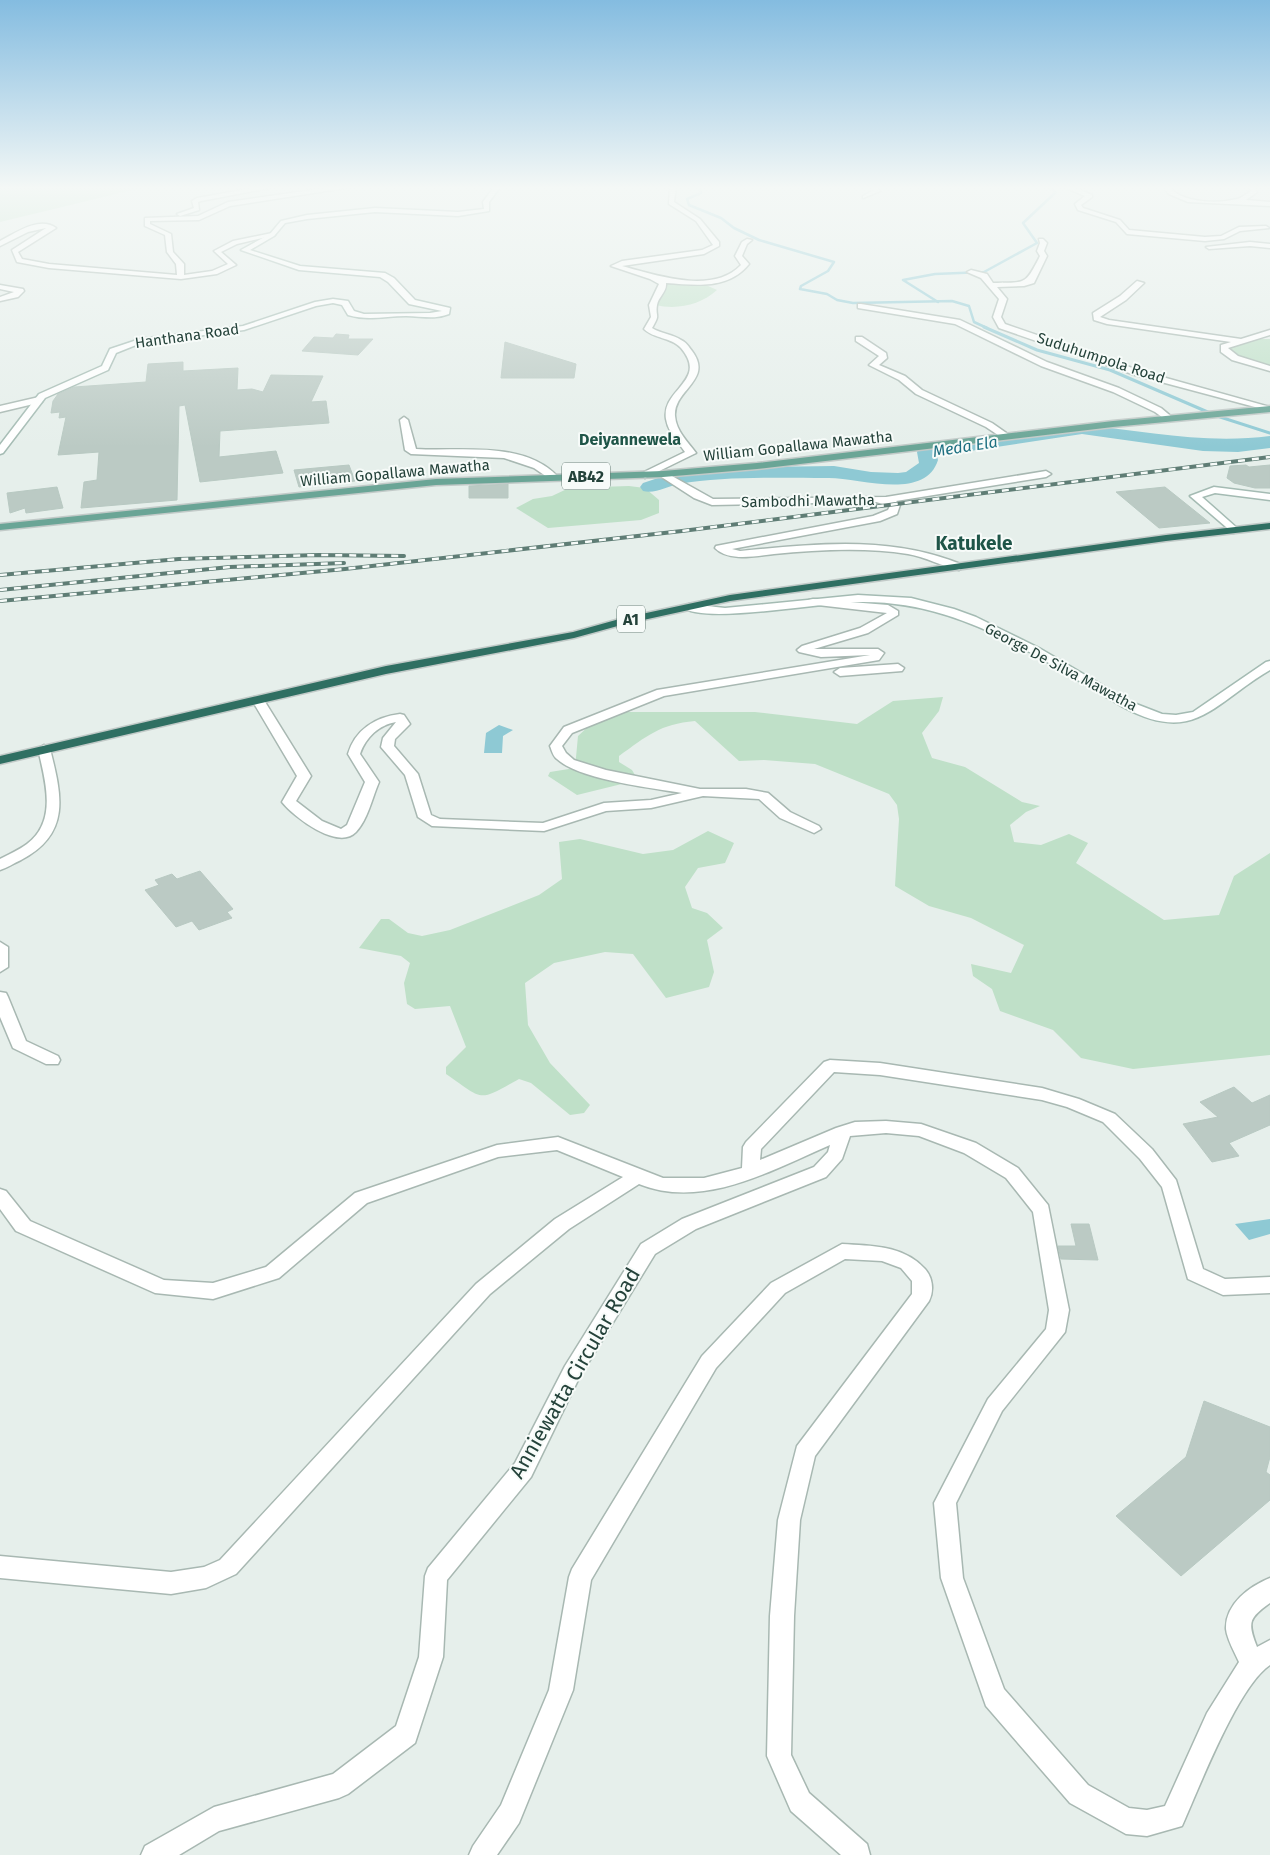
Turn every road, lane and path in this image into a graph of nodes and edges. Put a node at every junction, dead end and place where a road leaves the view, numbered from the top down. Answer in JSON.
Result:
{"nodes":[{"id":1,"x":140,"y":274,"type":"edge"},
{"id":2,"x":181,"y":274,"type":"edge"},
{"id":3,"x":209,"y":274,"type":"edge"},
{"id":4,"x":365,"y":274,"type":"edge"},
{"id":5,"x":639,"y":274,"type":"edge"},
{"id":6,"x":736,"y":274,"type":"edge"},
{"id":7,"x":977,"y":274,"type":"edge"},
{"id":8,"x":1035,"y":274,"type":"edge"},
{"id":9,"x":181,"y":277,"type":"junction"},
{"id":10,"x":660,"y":280,"type":"junction"},
{"id":11,"x":1140,"y":283,"type":"dead end"},
{"id":12,"x":991,"y":285,"type":"junction"},
{"id":13,"x":0,"y":287,"type":"edge"},
{"id":14,"x":0,"y":299,"type":"edge"},
{"id":15,"x":861,"y":306,"type":"dead end"},
{"id":16,"x":1270,"y":332,"type":"edge"},
{"id":17,"x":859,"y":339,"type":"dead end"},
{"id":18,"x":1241,"y":341,"type":"junction"},
{"id":19,"x":1270,"y":369,"type":"edge"},
{"id":20,"x":39,"y":400,"type":"junction"},
{"id":21,"x":0,"y":409,"type":"edge"},
{"id":22,"x":1270,"y":409,"type":"edge"},
{"id":23,"x":1170,"y":418,"type":"junction"},
{"id":24,"x":404,"y":420,"type":"dead end"},
{"id":25,"x":1007,"y":437,"type":"junction"},
{"id":26,"x":0,"y":451,"type":"edge"},
{"id":27,"x":644,"y":474,"type":"junction"},
{"id":28,"x":1046,"y":474,"type":"dead end"},
{"id":29,"x":554,"y":477,"type":"junction"},
{"id":30,"x":667,"y":478,"type":"junction"},
{"id":31,"x":1270,"y":497,"type":"edge"},
{"id":32,"x":886,"y":500,"type":"junction"},
{"id":33,"x":1270,"y":526,"type":"edge"},
{"id":34,"x":0,"y":527,"type":"edge"},
{"id":35,"x":1234,"y":530,"type":"junction"},
{"id":36,"x":959,"y":567,"type":"junction"},
{"id":37,"x":810,"y":601,"type":"junction"},
{"id":38,"x":688,"y":606,"type":"junction"},
{"id":39,"x":1270,"y":665,"type":"edge"},
{"id":40,"x":898,"y":668,"type":"dead end"},
{"id":41,"x":766,"y":675,"type":"junction"},
{"id":42,"x":258,"y":700,"type":"junction"},
{"id":43,"x":44,"y":749,"type":"junction"},
{"id":44,"x":0,"y":760,"type":"edge"},
{"id":45,"x":703,"y":792,"type":"junction"},
{"id":46,"x":814,"y":829,"type":"dead end"},
{"id":47,"x":0,"y":866,"type":"edge"},
{"id":48,"x":0,"y":947,"type":"edge"},
{"id":49,"x":0,"y":967,"type":"edge"},
{"id":50,"x":0,"y":997,"type":"edge"},
{"id":51,"x":52,"y":1060,"type":"dead end"},
{"id":52,"x":842,"y":1132,"type":"junction"},
{"id":53,"x":750,"y":1172,"type":"junction"},
{"id":54,"x":636,"y":1177,"type":"junction"},
{"id":55,"x":0,"y":1196,"type":"edge"},
{"id":56,"x":1270,"y":1284,"type":"edge"},
{"id":57,"x":0,"y":1567,"type":"edge"},
{"id":58,"x":1270,"y":1589,"type":"edge"},
{"id":59,"x":1261,"y":1658,"type":"edge"},
{"id":60,"x":858,"y":1853,"type":"dead end"},
{"id":61,"x":154,"y":1855,"type":"edge"},
{"id":62,"x":482,"y":1855,"type":"edge"}],
"edges":[{"from":1,"to":9,"type":"street"},
{"from":2,"to":9,"type":"street"},
{"from":3,"to":9,"type":"street"},
{"from":4,"to":20,"type":"street","name":"Hanthana Road"},
{"from":5,"to":10,"type":"street"},
{"from":6,"to":10,"type":"street"},
{"from":7,"to":12,"type":"street"},
{"from":8,"to":12,"type":"street"},
{"from":10,"to":27,"type":"street"},
{"from":11,"to":18,"type":"street"},
{"from":12,"to":22,"type":"street","name":"Suduhumpola Road"},
{"from":13,"to":14,"type":"street"},
{"from":15,"to":23,"type":"street"},
{"from":16,"to":18,"type":"street"},
{"from":17,"to":25,"type":"street"},
{"from":18,"to":19,"type":"street"},
{"from":20,"to":21,"type":"street"},
{"from":20,"to":26,"type":"street","name":"Hanthana Road"},
{"from":22,"to":23,"type":"main road","name":"William Gopallawa Mawatha","number":"AB42"},
{"from":23,"to":25,"type":"main road","name":"William Gopallawa Mawatha","number":"AB42"},
{"from":24,"to":29,"type":"street"},
{"from":25,"to":30,"type":"main road","name":"William Gopallawa Mawatha","number":"AB42"},
{"from":27,"to":29,"type":"main road","name":"William Gopallawa Mawatha","number":"AB42"},
{"from":27,"to":30,"type":"main road","name":"William Gopallawa Mawatha","number":"AB42"},
{"from":28,"to":32,"type":"street"},
{"from":29,"to":34,"type":"main road","name":"William Gopallawa Mawatha","number":"AB42"},
{"from":30,"to":32,"type":"street","name":"Sambodhi Mawatha"},
{"from":31,"to":35,"type":"street"},
{"from":32,"to":36,"type":"street","name":"Sambodhi Mawatha"},
{"from":33,"to":35,"type":"highway","number":"A1"},
{"from":35,"to":36,"type":"highway","number":"A1"},
{"from":36,"to":38,"type":"highway","number":"A1"},
{"from":37,"to":38,"type":"street","name":"George De Silva Mawatha"},
{"from":37,"to":39,"type":"street","name":"George De Silva Mawatha"},
{"from":37,"to":41,"type":"street"},
{"from":38,"to":42,"type":"highway","number":"A1"},
{"from":40,"to":41,"type":"street"},
{"from":41,"to":45,"type":"street"},
{"from":42,"to":43,"type":"highway","number":"A1"},
{"from":42,"to":45,"type":"street"},
{"from":43,"to":44,"type":"highway","number":"A1"},
{"from":43,"to":47,"type":"street"},
{"from":45,"to":46,"type":"street"},
{"from":48,"to":49,"type":"street"},
{"from":50,"to":51,"type":"street"},
{"from":52,"to":53,"type":"street"},
{"from":52,"to":59,"type":"street"},
{"from":52,"to":61,"type":"street","name":"Anniewatta Circular Road"},
{"from":53,"to":54,"type":"street"},
{"from":53,"to":56,"type":"street"},
{"from":54,"to":55,"type":"street"},
{"from":54,"to":57,"type":"street"},
{"from":58,"to":59,"type":"street"},
{"from":60,"to":62,"type":"street"}]}
